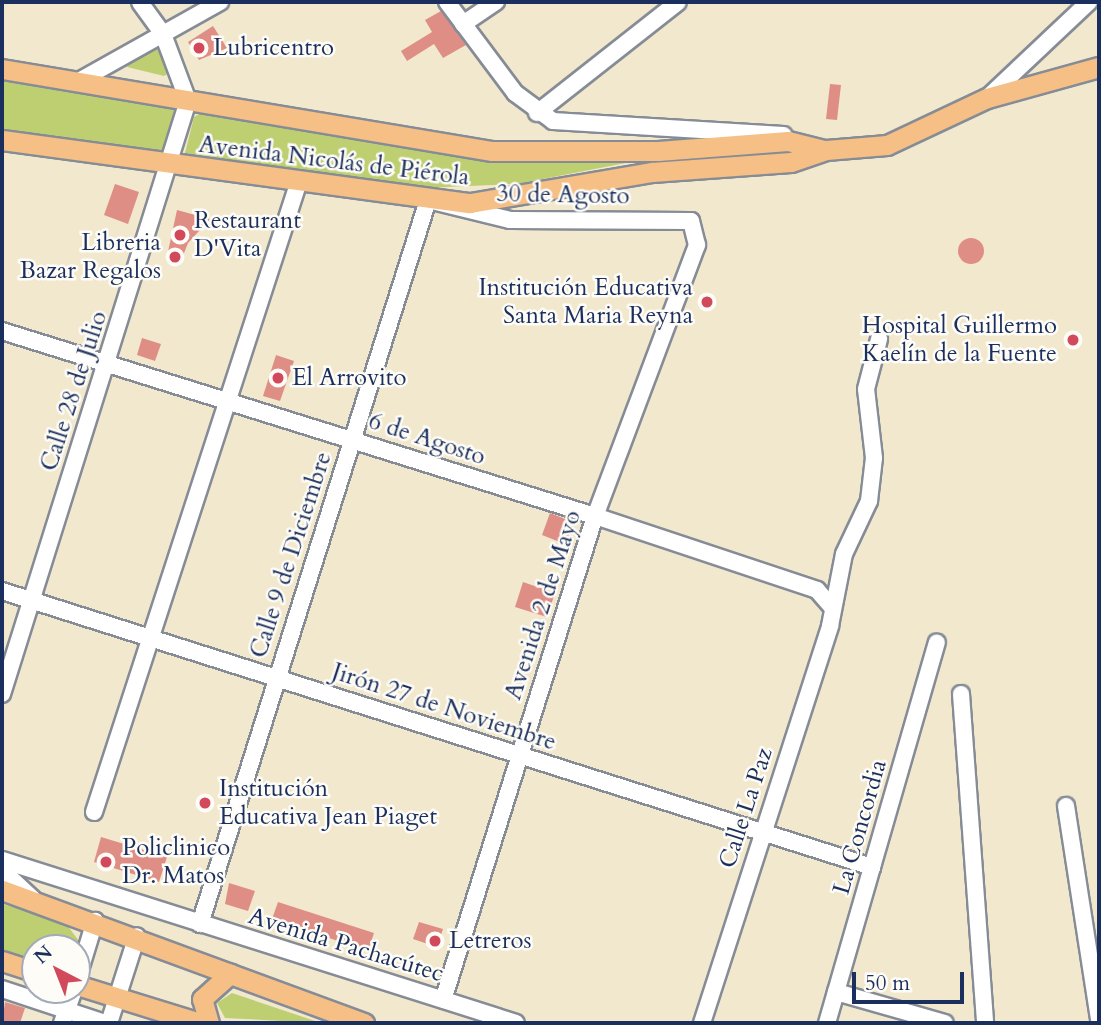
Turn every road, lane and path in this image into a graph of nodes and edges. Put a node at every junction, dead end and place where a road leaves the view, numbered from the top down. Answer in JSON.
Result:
{"nodes":[{"id":1,"x":140,"y":2,"type":"edge"},
{"id":2,"x":220,"y":2,"type":"edge"},
{"id":3,"x":447,"y":2,"type":"edge"},
{"id":4,"x":496,"y":2,"type":"edge"},
{"id":5,"x":678,"y":2,"type":"edge"},
{"id":6,"x":1089,"y":2,"type":"edge"},
{"id":7,"x":463,"y":23,"type":"junction"},
{"id":8,"x":163,"y":34,"type":"junction"},
{"id":9,"x":1099,"y":67,"type":"edge"},
{"id":10,"x":2,"y":69,"type":"edge"},
{"id":11,"x":77,"y":82,"type":"junction"},
{"id":12,"x":987,"y":98,"type":"junction"},
{"id":13,"x":188,"y":101,"type":"junction"},
{"id":14,"x":537,"y":113,"type":"junction"},
{"id":15,"x":2,"y":140,"type":"edge"},
{"id":16,"x":858,"y":147,"type":"junction"},
{"id":17,"x":826,"y":150,"type":"junction"},
{"id":18,"x":170,"y":166,"type":"junction"},
{"id":19,"x":298,"y":184,"type":"junction"},
{"id":20,"x":428,"y":200,"type":"junction"},
{"id":21,"x":697,"y":228,"type":"joint"},
{"id":22,"x":2,"y":331,"type":"edge"},
{"id":23,"x":879,"y":339,"type":"dead end"},
{"id":24,"x":106,"y":363,"type":"junction"},
{"id":25,"x":228,"y":400,"type":"junction"},
{"id":26,"x":352,"y":440,"type":"junction"},
{"id":27,"x":595,"y":516,"type":"junction"},
{"id":28,"x":2,"y":590,"type":"edge"},
{"id":29,"x":31,"y":600,"type":"junction"},
{"id":30,"x":831,"y":606,"type":"junction"},
{"id":31,"x":150,"y":638,"type":"junction"},
{"id":32,"x":937,"y":643,"type":"dead end"},
{"id":33,"x":276,"y":678,"type":"junction"},
{"id":34,"x":2,"y":694,"type":"edge"},
{"id":35,"x":961,"y":694,"type":"dead end"},
{"id":36,"x":520,"y":755,"type":"junction"},
{"id":37,"x":1066,"y":806,"type":"dead end"},
{"id":38,"x":94,"y":812,"type":"dead end"},
{"id":39,"x":761,"y":832,"type":"junction"},
{"id":40,"x":2,"y":860,"type":"edge"},
{"id":41,"x":872,"y":867,"type":"junction"},
{"id":42,"x":2,"y":870,"type":"edge"},
{"id":43,"x":2,"y":890,"type":"edge"},
{"id":44,"x":35,"y":900,"type":"junction"},
{"id":45,"x":95,"y":921,"type":"junction"},
{"id":46,"x":200,"y":925,"type":"junction"},
{"id":47,"x":91,"y":935,"type":"edge"},
{"id":48,"x":137,"y":936,"type":"junction"},
{"id":49,"x":2,"y":961,"type":"edge"},
{"id":50,"x":21,"y":967,"type":"edge"},
{"id":51,"x":230,"y":974,"type":"junction"},
{"id":52,"x":91,"y":988,"type":"edge"},
{"id":53,"x":2,"y":989,"type":"edge"},
{"id":54,"x":836,"y":992,"type":"junction"},
{"id":55,"x":118,"y":997,"type":"junction"},
{"id":56,"x":443,"y":1000,"type":"junction"},
{"id":57,"x":64,"y":1017,"type":"edge"},
{"id":58,"x":1099,"y":1019,"type":"edge"},
{"id":59,"x":107,"y":1023,"type":"edge"},
{"id":60,"x":200,"y":1023,"type":"edge"},
{"id":61,"x":209,"y":1023,"type":"edge"},
{"id":62,"x":364,"y":1023,"type":"edge"},
{"id":63,"x":516,"y":1023,"type":"edge"},
{"id":64,"x":702,"y":1023,"type":"edge"},
{"id":65,"x":827,"y":1023,"type":"edge"},
{"id":66,"x":946,"y":1023,"type":"edge"},
{"id":67,"x":985,"y":1023,"type":"edge"}],
"edges":[{"from":1,"to":8,"type":"street"},
{"from":2,"to":8,"type":"street"},
{"from":3,"to":7,"type":"street"},
{"from":4,"to":7,"type":"street"},
{"from":5,"to":14,"type":"street"},
{"from":6,"to":12,"type":"street"},
{"from":7,"to":14,"type":"street"},
{"from":8,"to":11,"type":"street"},
{"from":8,"to":13,"type":"street"},
{"from":9,"to":12,"type":"main road","name":"Avenida Nicolás de Piérola"},
{"from":10,"to":11,"type":"main road","name":"Avenida Nicolás de Piérola"},
{"from":11,"to":13,"type":"main road","name":"Avenida Nicolás de Piérola"},
{"from":12,"to":16,"type":"main road","name":"Avenida Nicolás de Piérola"},
{"from":13,"to":17,"type":"main road","name":"Avenida Nicolás de Piérola"},
{"from":13,"to":18,"type":"street","name":"Calle 28 de Julio"},
{"from":14,"to":16,"type":"street"},
{"from":15,"to":18,"type":"main road","name":"Avenida Nicolás de Piérola"},
{"from":16,"to":17,"type":"main road","name":"Avenida Nicolás de Piérola"},
{"from":17,"to":20,"type":"main road","name":"Avenida Nicolás de Piérola"},
{"from":18,"to":19,"type":"main road","name":"Avenida Nicolás de Piérola"},
{"from":18,"to":24,"type":"street","name":"Calle 28 de Julio"},
{"from":19,"to":20,"type":"main road","name":"Avenida Nicolás de Piérola"},
{"from":19,"to":25,"type":"street"},
{"from":20,"to":21,"type":"street","name":"30 de Agosto"},
{"from":20,"to":26,"type":"street","name":"Calle 9 de Diciembre"},
{"from":21,"to":27,"type":"street","name":"Avenida 2 de Mayo"},
{"from":22,"to":24,"type":"street","name":"6 de Agosto"},
{"from":23,"to":30,"type":"street","name":"Calle La Paz"},
{"from":24,"to":25,"type":"street","name":"6 de Agosto"},
{"from":24,"to":29,"type":"street","name":"Calle 28 de Julio"},
{"from":25,"to":26,"type":"street","name":"6 de Agosto"},
{"from":25,"to":31,"type":"street"},
{"from":26,"to":27,"type":"street","name":"6 de Agosto"},
{"from":26,"to":33,"type":"street","name":"Calle 9 de Diciembre"},
{"from":27,"to":30,"type":"street","name":"6 de Agosto"},
{"from":27,"to":36,"type":"street","name":"Avenida 2 de Mayo"},
{"from":28,"to":29,"type":"street","name":"Jirón 27 de Noviembre"},
{"from":29,"to":31,"type":"street","name":"Jirón 27 de Noviembre"},
{"from":29,"to":34,"type":"street","name":"Calle 28 de Julio"},
{"from":30,"to":39,"type":"street","name":"Calle La Paz"},
{"from":31,"to":33,"type":"street","name":"Jirón 27 de Noviembre"},
{"from":31,"to":38,"type":"street"},
{"from":32,"to":41,"type":"street","name":"La Concordia"},
{"from":33,"to":36,"type":"street","name":"Jirón 27 de Noviembre"},
{"from":33,"to":46,"type":"street","name":"Calle 9 de Diciembre"},
{"from":35,"to":67,"type":"street"},
{"from":36,"to":39,"type":"street","name":"Jirón 27 de Noviembre"},
{"from":36,"to":56,"type":"street","name":"Avenida 2 de Mayo"},
{"from":37,"to":58,"type":"street"},
{"from":39,"to":41,"type":"street","name":"Jirón 27 de Noviembre"},
{"from":39,"to":64,"type":"street","name":"Calle La Paz"},
{"from":40,"to":46,"type":"street","name":"Avenida Pachacútec"},
{"from":41,"to":54,"type":"street","name":"La Concordia"},
{"from":42,"to":44,"type":"street"},
{"from":43,"to":44,"type":"main road"},
{"from":44,"to":45,"type":"main road"},
{"from":45,"to":47,"type":"street"},
{"from":45,"to":48,"type":"main road"},
{"from":46,"to":56,"type":"street","name":"Avenida Pachacútec"},
{"from":48,"to":51,"type":"main road"},
{"from":48,"to":55,"type":"street"},
{"from":49,"to":50,"type":"main road"},
{"from":51,"to":61,"type":"main road"},
{"from":51,"to":62,"type":"main road"},
{"from":52,"to":55,"type":"main road"},
{"from":53,"to":57,"type":"street"},
{"from":54,"to":65,"type":"street","name":"La Concordia"},
{"from":54,"to":66,"type":"street"},
{"from":55,"to":59,"type":"street"},
{"from":55,"to":60,"type":"main road"},
{"from":56,"to":63,"type":"street","name":"Avenida Pachacútec"},
{"from":57,"to":59,"type":"street"}]}
